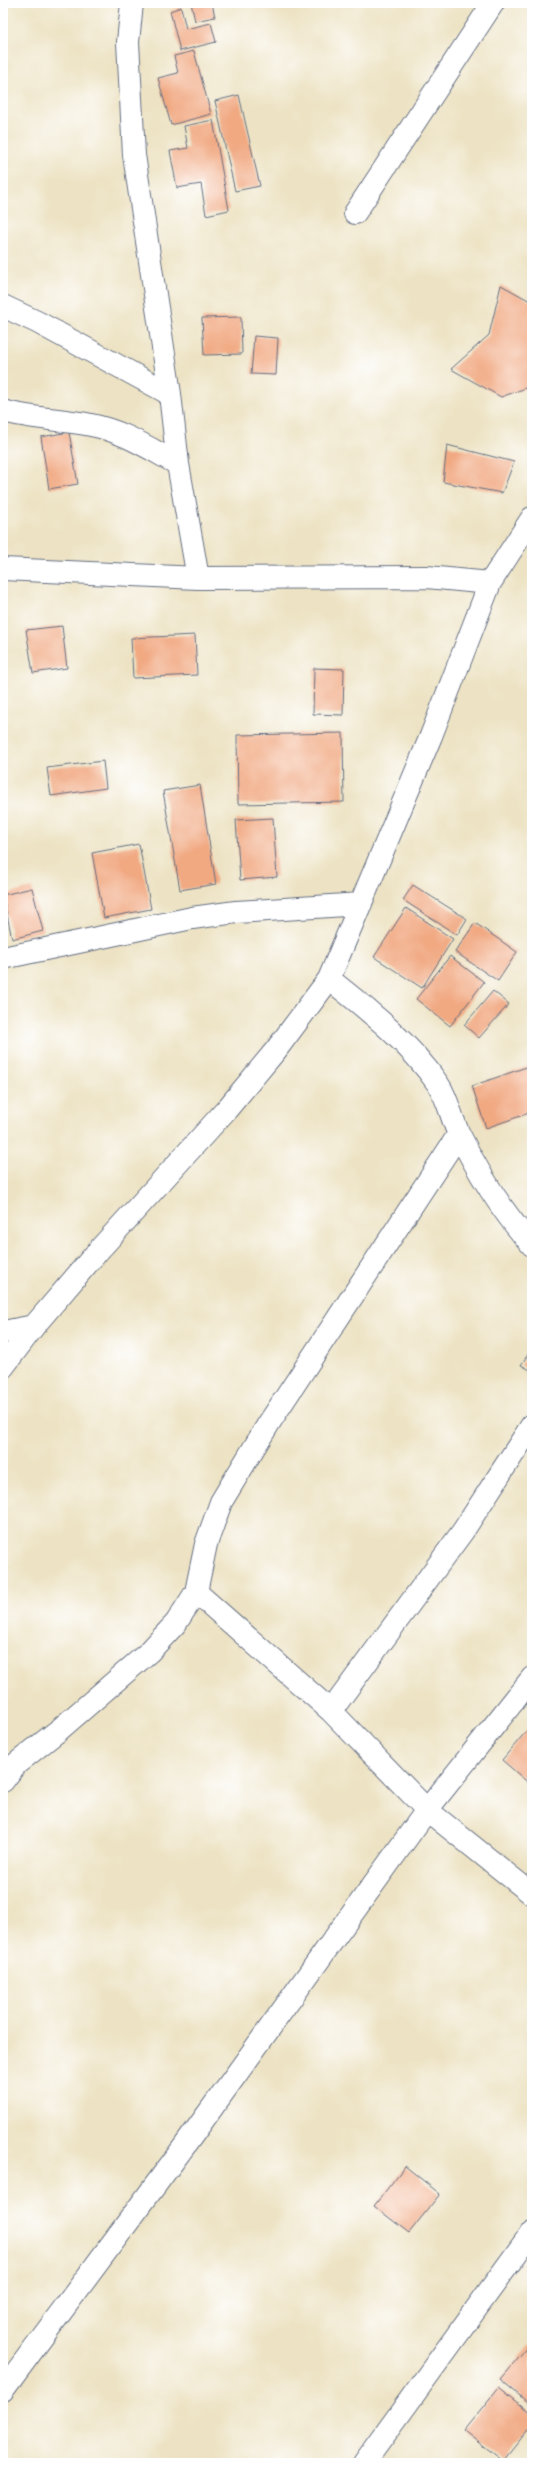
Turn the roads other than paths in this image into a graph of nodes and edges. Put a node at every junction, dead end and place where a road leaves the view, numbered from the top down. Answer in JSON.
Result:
{"nodes":[{"id":1,"x":132,"y":3,"type":"edge"},
{"id":2,"x":492,"y":3,"type":"edge"},
{"id":3,"x":355,"y":213,"type":"dead end"},
{"id":4,"x":3,"y":306,"type":"edge"},
{"id":5,"x":170,"y":394,"type":"junction"},
{"id":6,"x":3,"y":411,"type":"edge"},
{"id":7,"x":178,"y":464,"type":"junction"},
{"id":8,"x":532,"y":518,"type":"edge"},
{"id":9,"x":3,"y":569,"type":"edge"},
{"id":10,"x":198,"y":578,"type":"junction"},
{"id":11,"x":490,"y":583,"type":"junction"},
{"id":12,"x":361,"y":904,"type":"junction"},
{"id":13,"x":3,"y":958,"type":"edge"},
{"id":14,"x":329,"y":979,"type":"junction"},
{"id":15,"x":459,"y":1134,"type":"junction"},
{"id":16,"x":532,"y":1245,"type":"edge"},
{"id":17,"x":34,"y":1326,"type":"junction"},
{"id":18,"x":3,"y":1332,"type":"edge"},
{"id":19,"x":3,"y":1368,"type":"edge"},
{"id":20,"x":532,"y":1425,"type":"edge"},
{"id":21,"x":196,"y":1592,"type":"junction"},
{"id":22,"x":532,"y":1678,"type":"edge"},
{"id":23,"x":331,"y":1710,"type":"junction"},
{"id":24,"x":7,"y":1767,"type":"edge"},
{"id":25,"x":427,"y":1810,"type":"junction"},
{"id":26,"x":532,"y":1894,"type":"edge"},
{"id":27,"x":532,"y":2232,"type":"edge"},
{"id":28,"x":3,"y":2390,"type":"edge"},
{"id":29,"x":364,"y":2463,"type":"edge"}],
"edges":[{"from":1,"to":5,"type":"street"},
{"from":2,"to":3,"type":"street"},
{"from":4,"to":5,"type":"street"},
{"from":5,"to":7,"type":"street"},
{"from":6,"to":7,"type":"street"},
{"from":7,"to":10,"type":"street"},
{"from":8,"to":11,"type":"street"},
{"from":9,"to":10,"type":"street"},
{"from":10,"to":11,"type":"street"},
{"from":11,"to":12,"type":"street"},
{"from":12,"to":13,"type":"street"},
{"from":12,"to":14,"type":"street"},
{"from":14,"to":15,"type":"street"},
{"from":14,"to":17,"type":"street"},
{"from":15,"to":16,"type":"street"},
{"from":15,"to":21,"type":"street"},
{"from":17,"to":18,"type":"street"},
{"from":17,"to":19,"type":"street"},
{"from":20,"to":23,"type":"street"},
{"from":21,"to":23,"type":"street"},
{"from":21,"to":24,"type":"street"},
{"from":22,"to":25,"type":"street"},
{"from":23,"to":25,"type":"street"},
{"from":25,"to":26,"type":"street"},
{"from":25,"to":28,"type":"street"},
{"from":27,"to":29,"type":"street"}]}
